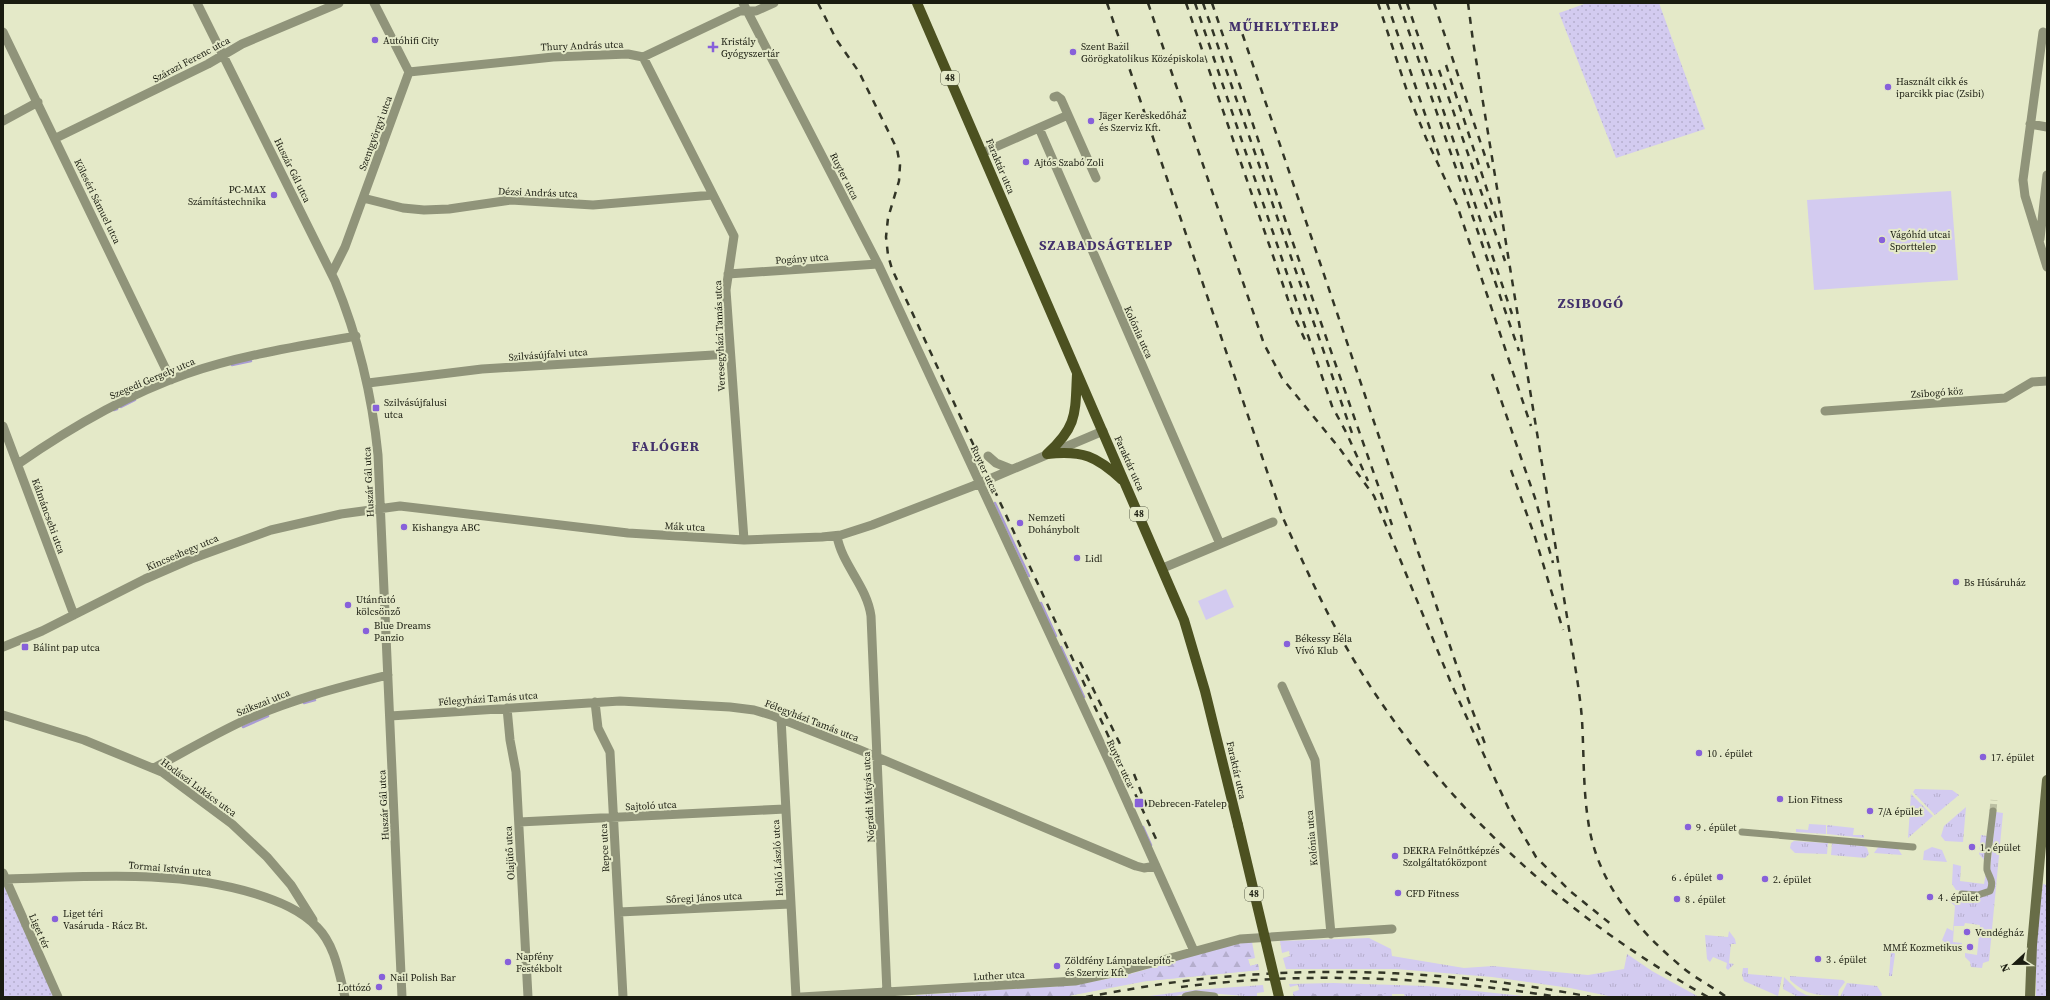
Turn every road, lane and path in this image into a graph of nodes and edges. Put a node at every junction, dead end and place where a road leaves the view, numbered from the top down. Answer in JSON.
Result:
{"nodes":[{"id":1,"x":198,"y":3,"type":"edge"},
{"id":2,"x":339,"y":3,"type":"edge"},
{"id":3,"x":374,"y":3,"type":"edge"},
{"id":4,"x":774,"y":3,"type":"edge"},
{"id":5,"x":917,"y":3,"type":"edge"},
{"id":6,"x":745,"y":7,"type":"edge"},
{"id":7,"x":3,"y":32,"type":"edge"},
{"id":8,"x":2043,"y":32,"type":"dead end"},
{"id":9,"x":223,"y":55,"type":"junction"},
{"id":10,"x":644,"y":57,"type":"junction"},
{"id":11,"x":409,"y":72,"type":"junction"},
{"id":12,"x":1054,"y":97,"type":"dead end"},
{"id":13,"x":38,"y":102,"type":"junction"},
{"id":14,"x":1068,"y":115,"type":"junction"},
{"id":15,"x":3,"y":121,"type":"edge"},
{"id":16,"x":2030,"y":124,"type":"junction"},
{"id":17,"x":2047,"y":127,"type":"edge"},
{"id":18,"x":1039,"y":128,"type":"junction"},
{"id":19,"x":56,"y":138,"type":"junction"},
{"id":20,"x":982,"y":153,"type":"junction"},
{"id":21,"x":2047,"y":175,"type":"edge"},
{"id":22,"x":1096,"y":178,"type":"dead end"},
{"id":23,"x":713,"y":195,"type":"junction"},
{"id":24,"x":363,"y":198,"type":"junction"},
{"id":25,"x":2040,"y":243,"type":"junction"},
{"id":26,"x":878,"y":264,"type":"junction"},
{"id":27,"x":2047,"y":267,"type":"edge"},
{"id":28,"x":332,"y":274,"type":"junction"},
{"id":29,"x":728,"y":274,"type":"junction"},
{"id":30,"x":356,"y":336,"type":"junction"},
{"id":31,"x":730,"y":354,"type":"junction"},
{"id":32,"x":1077,"y":372,"type":"junction"},
{"id":33,"x":171,"y":380,"type":"junction"},
{"id":34,"x":2047,"y":381,"type":"edge"},
{"id":35,"x":368,"y":382,"type":"junction"},
{"id":36,"x":1825,"y":411,"type":"dead end"},
{"id":37,"x":3,"y":426,"type":"edge"},
{"id":38,"x":1103,"y":431,"type":"junction"},
{"id":39,"x":1047,"y":454,"type":"junction"},
{"id":40,"x":988,"y":456,"type":"dead end"},
{"id":41,"x":18,"y":464,"type":"junction"},
{"id":42,"x":1011,"y":469,"type":"junction"},
{"id":43,"x":980,"y":483,"type":"junction"},
{"id":44,"x":1126,"y":484,"type":"junction"},
{"id":45,"x":380,"y":507,"type":"junction"},
{"id":46,"x":1273,"y":522,"type":"dead end"},
{"id":47,"x":837,"y":536,"type":"junction"},
{"id":48,"x":744,"y":540,"type":"junction"},
{"id":49,"x":1220,"y":544,"type":"junction"},
{"id":50,"x":1163,"y":568,"type":"junction"},
{"id":51,"x":74,"y":615,"type":"junction"},
{"id":52,"x":3,"y":647,"type":"edge"},
{"id":53,"x":388,"y":676,"type":"junction"},
{"id":54,"x":1282,"y":686,"type":"dead end"},
{"id":55,"x":594,"y":702,"type":"junction"},
{"id":56,"x":507,"y":708,"type":"junction"},
{"id":57,"x":3,"y":715,"type":"edge"},
{"id":58,"x":390,"y":716,"type":"junction"},
{"id":59,"x":781,"y":718,"type":"junction"},
{"id":60,"x":877,"y":757,"type":"junction"},
{"id":61,"x":154,"y":768,"type":"junction"},
{"id":62,"x":2047,"y":780,"type":"edge"},
{"id":63,"x":785,"y":809,"type":"junction"},
{"id":64,"x":1994,"y":812,"type":"tunnel mouth"},
{"id":65,"x":614,"y":818,"type":"junction"},
{"id":66,"x":519,"y":822,"type":"junction"},
{"id":67,"x":1742,"y":832,"type":"dead end"},
{"id":68,"x":1913,"y":847,"type":"dead end"},
{"id":69,"x":1156,"y":866,"type":"junction"},
{"id":70,"x":4,"y":876,"type":"edge"},
{"id":71,"x":1962,"y":894,"type":"dead end"},
{"id":72,"x":791,"y":904,"type":"junction"},
{"id":73,"x":619,"y":912,"type":"junction"},
{"id":74,"x":318,"y":928,"type":"junction"},
{"id":75,"x":1392,"y":929,"type":"dead end"},
{"id":76,"x":1331,"y":934,"type":"junction"},
{"id":77,"x":1194,"y":951,"type":"junction"},
{"id":78,"x":887,"y":992,"type":"junction"},
{"id":79,"x":58,"y":997,"type":"edge"},
{"id":80,"x":345,"y":997,"type":"edge"},
{"id":81,"x":402,"y":997,"type":"edge"},
{"id":82,"x":528,"y":997,"type":"edge"},
{"id":83,"x":623,"y":997,"type":"edge"},
{"id":84,"x":796,"y":997,"type":"edge"},
{"id":85,"x":801,"y":997,"type":"edge"},
{"id":86,"x":1186,"y":997,"type":"edge"},
{"id":87,"x":1214,"y":997,"type":"edge"},
{"id":88,"x":1279,"y":997,"type":"edge"},
{"id":89,"x":2030,"y":997,"type":"edge"}],
"edges":[{"from":1,"to":9,"type":"street","name":"Huszár Gál utca"},
{"from":2,"to":9,"type":"street","name":"Szárazi Ferenc utca"},
{"from":3,"to":11,"type":"street"},
{"from":4,"to":6,"type":"street"},
{"from":5,"to":20,"type":"main road","name":"Faraktár utca","number":"48"},
{"from":6,"to":10,"type":"street"},
{"from":6,"to":26,"type":"street","name":"Ruyter utca"},
{"from":7,"to":13,"type":"street","name":"Köleséri Sámuel utca"},
{"from":8,"to":16,"type":"street"},
{"from":9,"to":19,"type":"street","name":"Szárazi Ferenc utca"},
{"from":9,"to":28,"type":"street","name":"Huszár Gál utca"},
{"from":10,"to":11,"type":"street","name":"Thury András utca"},
{"from":10,"to":23,"type":"street","name":"Veresegyházi Tamás utca"},
{"from":11,"to":24,"type":"street","name":"Szentgyörgyi utca"},
{"from":12,"to":14,"type":"street"},
{"from":13,"to":15,"type":"street"},
{"from":13,"to":19,"type":"street","name":"Köleséri Sámuel utca"},
{"from":14,"to":18,"type":"street"},
{"from":14,"to":22,"type":"street"},
{"from":16,"to":17,"type":"street"},
{"from":16,"to":25,"type":"street"},
{"from":18,"to":20,"type":"street"},
{"from":18,"to":49,"type":"street","name":"Kolónia utca"},
{"from":19,"to":33,"type":"street","name":"Köleséri Sámuel utca"},
{"from":20,"to":32,"type":"main road","name":"Faraktár utca","number":"48"},
{"from":21,"to":25,"type":"street"},
{"from":23,"to":24,"type":"street","name":"Dézsi András utca"},
{"from":23,"to":29,"type":"street","name":"Veresegyházi Tamás utca"},
{"from":24,"to":28,"type":"street","name":"Szentgyörgyi utca"},
{"from":25,"to":27,"type":"street"},
{"from":26,"to":29,"type":"street","name":"Pogány utca"},
{"from":26,"to":43,"type":"street","name":"Ruyter utca"},
{"from":28,"to":30,"type":"street","name":"Huszár Gál utca"},
{"from":29,"to":31,"type":"street","name":"Veresegyházi Tamás utca"},
{"from":30,"to":33,"type":"street","name":"Szegedi Gergely utca"},
{"from":30,"to":35,"type":"street","name":"Huszár Gál utca"},
{"from":31,"to":35,"type":"street","name":"Szilvásújfalvi utca"},
{"from":31,"to":48,"type":"street","name":"Veresegyházi Tamás utca"},
{"from":32,"to":38,"type":"main road","name":"Faraktár utca","number":"48"},
{"from":32,"to":39,"type":"main road"},
{"from":33,"to":41,"type":"street","name":"Szegedi Gergely utca"},
{"from":34,"to":36,"type":"street","name":"Zsibogó köz"},
{"from":35,"to":45,"type":"street","name":"Huszár Gál utca"},
{"from":37,"to":41,"type":"street","name":"Kálmáncsehi utca"},
{"from":38,"to":39,"type":"street","name":"Mák utca"},
{"from":38,"to":44,"type":"main road","name":"Faraktár utca","number":"48"},
{"from":39,"to":42,"type":"street","name":"Mák utca"},
{"from":39,"to":44,"type":"main road"},
{"from":40,"to":42,"type":"street"},
{"from":41,"to":51,"type":"street","name":"Kálmáncsehi utca"},
{"from":42,"to":43,"type":"street","name":"Mák utca"},
{"from":43,"to":47,"type":"street","name":"Mák utca"},
{"from":43,"to":69,"type":"street","name":"Ruyter utca"},
{"from":44,"to":50,"type":"main road","name":"Faraktár utca","number":"48"},
{"from":45,"to":48,"type":"street","name":"Mák utca"},
{"from":45,"to":51,"type":"street","name":"Kincseshegy utca"},
{"from":45,"to":53,"type":"street","name":"Huszár Gál utca"},
{"from":46,"to":49,"type":"street"},
{"from":47,"to":48,"type":"street","name":"Mák utca"},
{"from":47,"to":60,"type":"street","name":"Nógrádi Mátyás utca"},
{"from":49,"to":50,"type":"street"},
{"from":50,"to":88,"type":"main road","name":"Faraktár utca","number":"48","bridge":true},
{"from":51,"to":52,"type":"street","name":"Kincseshegy utca"},
{"from":53,"to":58,"type":"street","name":"Huszár Gál utca"},
{"from":53,"to":61,"type":"street","name":"Szikszai utca"},
{"from":54,"to":76,"type":"street","name":"Kolónia utca"},
{"from":55,"to":56,"type":"street","name":"Félegyházi Tamás utca"},
{"from":55,"to":59,"type":"street","name":"Félegyházi Tamás utca"},
{"from":55,"to":65,"type":"street","name":"Repce utca"},
{"from":56,"to":58,"type":"street","name":"Félegyházi Tamás utca"},
{"from":56,"to":66,"type":"street","name":"Olajütő utca"},
{"from":57,"to":61,"type":"street","name":"Hodászi Lukács utca"},
{"from":58,"to":81,"type":"street","name":"Huszár Gál utca"},
{"from":59,"to":60,"type":"street","name":"Félegyházi Tamás utca"},
{"from":59,"to":63,"type":"street","name":"Holló László utca"},
{"from":60,"to":69,"type":"street","name":"Félegyházi Tamás utca"},
{"from":60,"to":78,"type":"street","name":"Nógrádi Mátyás utca"},
{"from":61,"to":74,"type":"street","name":"Hodászi Lukács utca"},
{"from":62,"to":89,"type":"main road"},
{"from":63,"to":65,"type":"street","name":"Sajtoló utca"},
{"from":63,"to":72,"type":"street","name":"Holló László utca"},
{"from":64,"to":71,"type":"street"},
{"from":65,"to":66,"type":"street","name":"Sajtoló utca"},
{"from":65,"to":73,"type":"street","name":"Repce utca"},
{"from":66,"to":82,"type":"street","name":"Olajütő utca"},
{"from":67,"to":68,"type":"street"},
{"from":69,"to":77,"type":"street","name":"Ruyter utca"},
{"from":70,"to":74,"type":"street","name":"Tormai István utca"},
{"from":70,"to":79,"type":"street","name":"Liget tér"},
{"from":72,"to":73,"type":"street","name":"Sőregi János utca"},
{"from":72,"to":84,"type":"street","name":"Holló László utca"},
{"from":73,"to":83,"type":"street","name":"Repce utca"},
{"from":74,"to":80,"type":"street","name":"Tormai István utca"},
{"from":75,"to":76,"type":"street"},
{"from":76,"to":77,"type":"street","name":"Luther utca"},
{"from":77,"to":78,"type":"street","name":"Luther utca"},
{"from":78,"to":85,"type":"street","name":"Luther utca"},
{"from":86,"to":87,"type":"street"}]}
